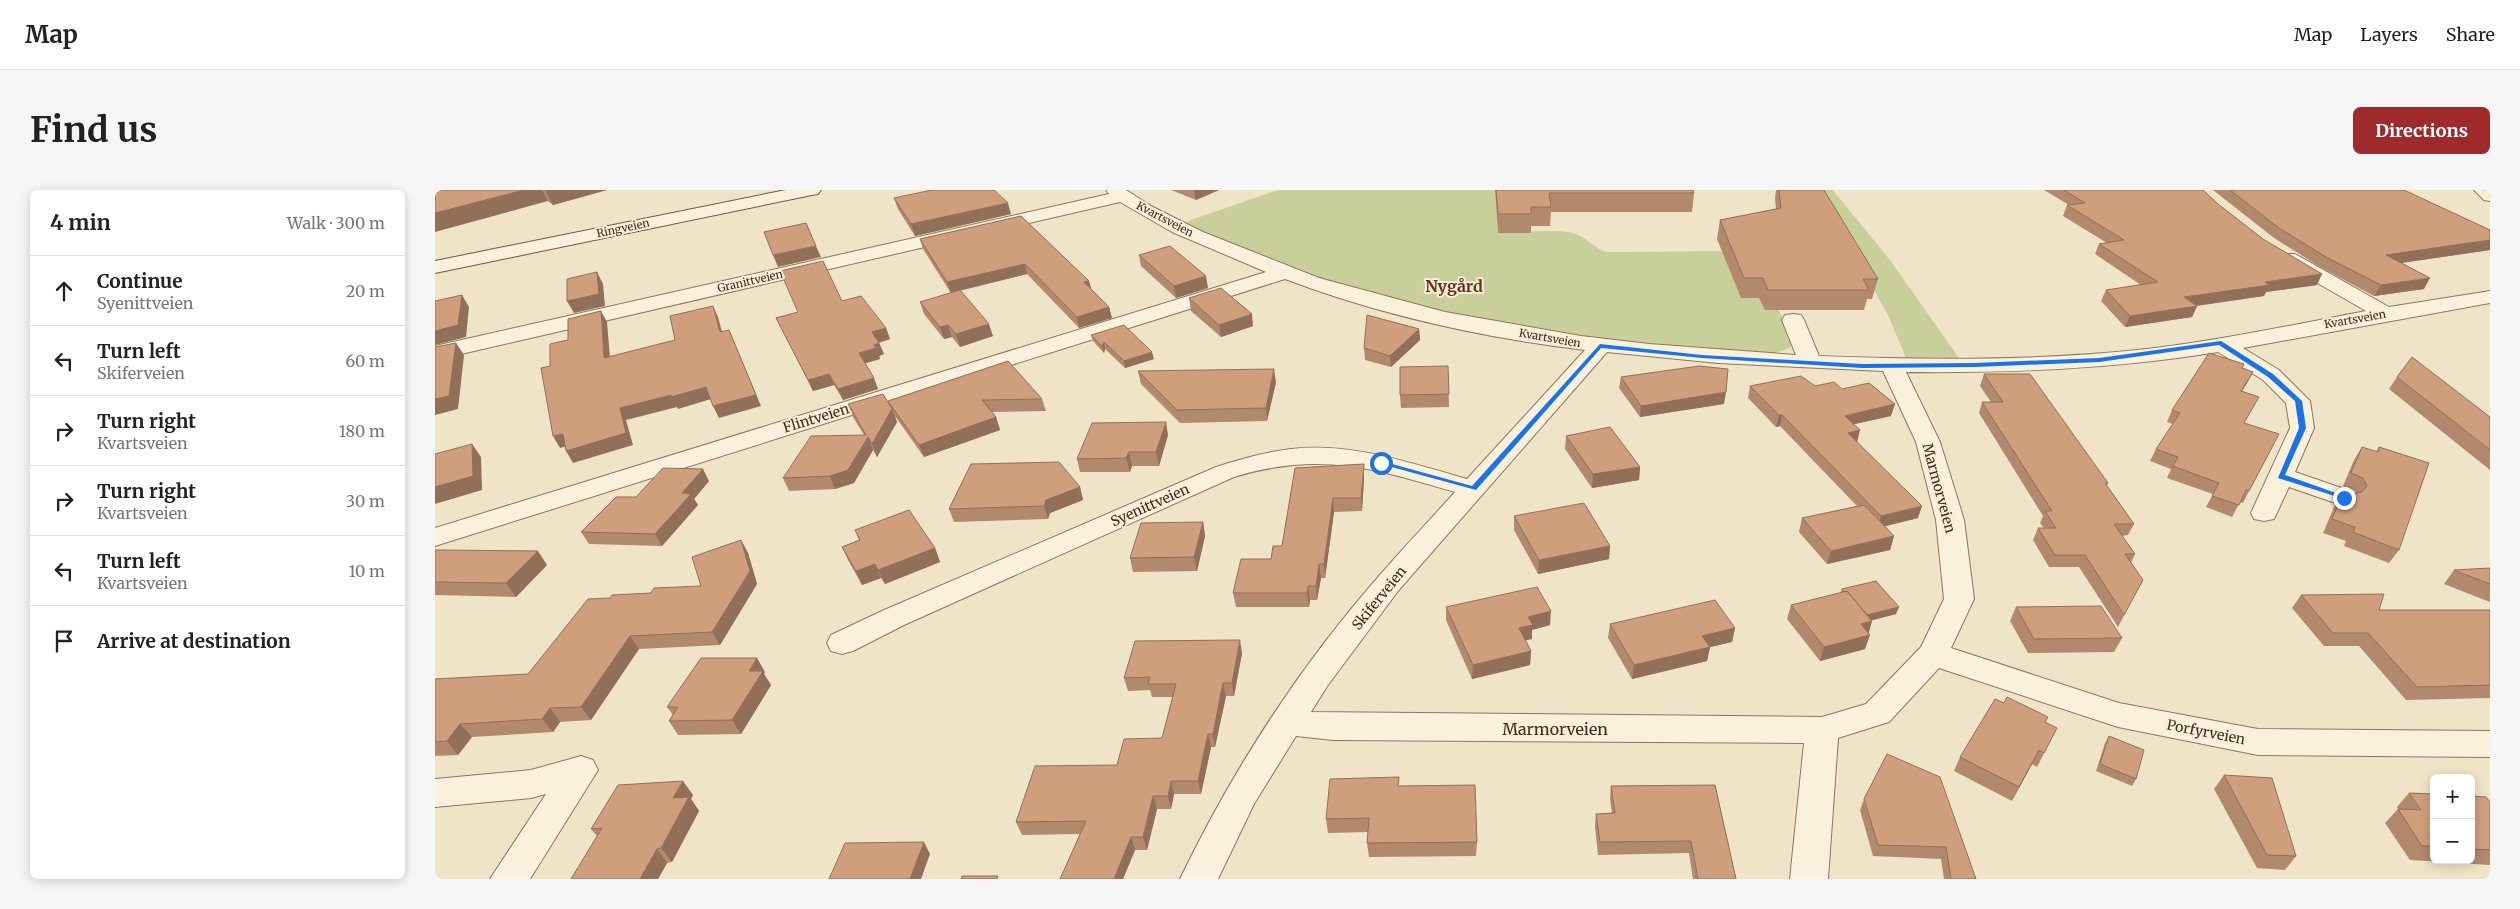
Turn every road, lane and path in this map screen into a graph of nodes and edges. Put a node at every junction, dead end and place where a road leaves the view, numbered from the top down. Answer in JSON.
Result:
{"nodes":[{"id":1,"x":2483,"y":190,"type":"edge"},
{"id":2,"x":801,"y":191,"type":"edge"},
{"id":3,"x":1119,"y":193,"type":"edge"},
{"id":4,"x":2490,"y":196,"type":"edge"},
{"id":5,"x":2269,"y":246,"type":"edge"},
{"id":6,"x":435,"y":268,"type":"edge"},
{"id":7,"x":1283,"y":273,"type":"junction"},
{"id":8,"x":2490,"y":297,"type":"edge"},
{"id":9,"x":2386,"y":314,"type":"junction"},
{"id":10,"x":1793,"y":320,"type":"dead end"},
{"id":11,"x":2221,"y":343,"type":"junction"},
{"id":12,"x":1600,"y":346,"type":"junction"},
{"id":13,"x":435,"y":353,"type":"edge"},
{"id":14,"x":1810,"y":362,"type":"junction"},
{"id":15,"x":1891,"y":365,"type":"junction"},
{"id":16,"x":2281,"y":476,"type":"junction"},
{"id":17,"x":1474,"y":489,"type":"junction"},
{"id":18,"x":2344,"y":498,"type":"edge"},
{"id":19,"x":2264,"y":513,"type":"dead end"},
{"id":20,"x":435,"y":537,"type":"edge"},
{"id":21,"x":842,"y":643,"type":"dead end"},
{"id":22,"x":1933,"y":654,"type":"junction"},
{"id":23,"x":1288,"y":723,"type":"junction"},
{"id":24,"x":1822,"y":730,"type":"junction"},
{"id":25,"x":2490,"y":744,"type":"edge"},
{"id":26,"x":435,"y":793,"type":"edge"},
{"id":27,"x":509,"y":879,"type":"edge"},
{"id":28,"x":1199,"y":879,"type":"edge"},
{"id":29,"x":1809,"y":879,"type":"edge"}],
"edges":[{"from":1,"to":4,"type":"street"},
{"from":2,"to":6,"type":"street","name":"Ringveien"},
{"from":3,"to":7,"type":"street","name":"Kvartsveien"},
{"from":3,"to":13,"type":"street","name":"Granittveien"},
{"from":5,"to":9,"type":"street"},
{"from":7,"to":12,"type":"street","name":"Kvartsveien"},
{"from":7,"to":20,"type":"street","name":"Flintveien"},
{"from":8,"to":9,"type":"street","name":"Kvartsveien"},
{"from":9,"to":11,"type":"street","name":"Kvartsveien"},
{"from":10,"to":14,"type":"street"},
{"from":11,"to":15,"type":"street","name":"Kvartsveien"},
{"from":11,"to":16,"type":"street"},
{"from":12,"to":14,"type":"street","name":"Kvartsveien"},
{"from":12,"to":17,"type":"street","name":"Skiferveien"},
{"from":14,"to":15,"type":"street","name":"Kvartsveien"},
{"from":15,"to":22,"type":"street","name":"Marmorveien"},
{"from":16,"to":18,"type":"street"},
{"from":16,"to":19,"type":"street"},
{"from":17,"to":21,"type":"street","name":"Syenittveien"},
{"from":17,"to":23,"type":"street","name":"Skiferveien"},
{"from":22,"to":24,"type":"street","name":"Marmorveien"},
{"from":22,"to":25,"type":"street","name":"Porfyrveien"},
{"from":23,"to":24,"type":"street","name":"Marmorveien"},
{"from":23,"to":28,"type":"street","name":"Skiferveien"},
{"from":24,"to":29,"type":"street"},
{"from":26,"to":27,"type":"street"}]}
